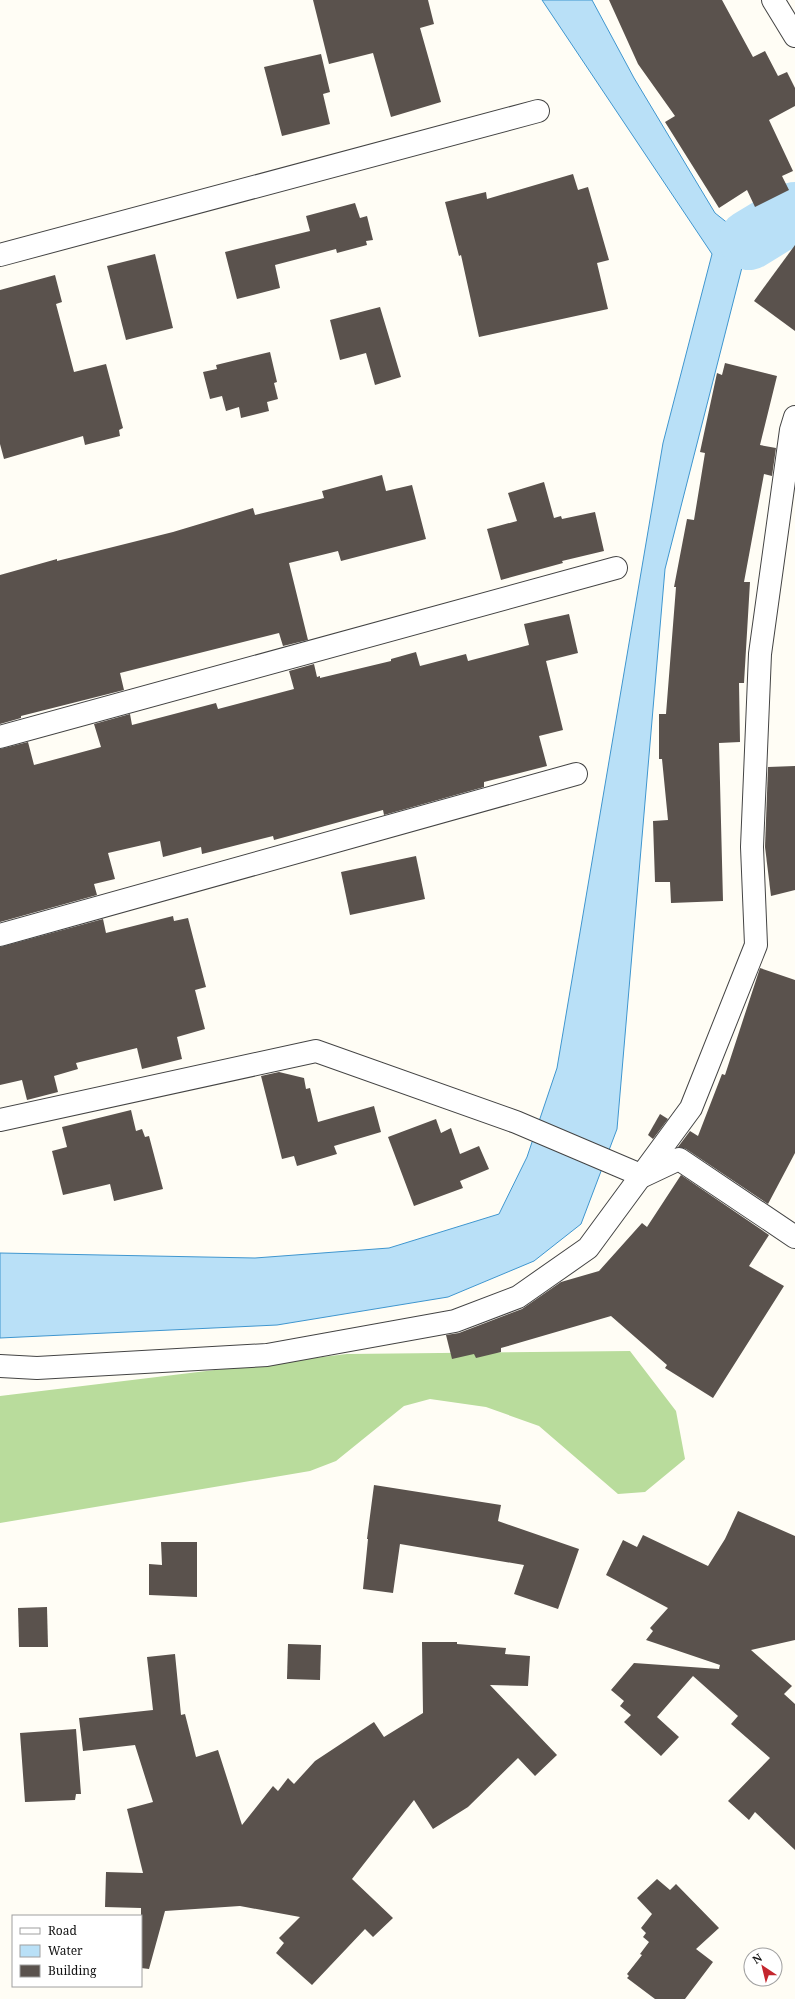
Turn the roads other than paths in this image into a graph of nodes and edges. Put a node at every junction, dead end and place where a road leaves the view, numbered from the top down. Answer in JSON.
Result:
{"nodes":[{"id":1,"x":773,"y":0,"type":"edge"},
{"id":2,"x":795,"y":36,"type":"edge"},
{"id":3,"x":538,"y":111,"type":"dead end"},
{"id":4,"x":0,"y":255,"type":"edge"},
{"id":5,"x":795,"y":417,"type":"edge"},
{"id":6,"x":616,"y":568,"type":"dead end"},
{"id":7,"x":0,"y":737,"type":"edge"},
{"id":8,"x":576,"y":774,"type":"dead end"},
{"id":9,"x":0,"y":935,"type":"edge"},
{"id":10,"x":0,"y":1120,"type":"edge"},
{"id":11,"x":643,"y":1176,"type":"junction"},
{"id":12,"x":795,"y":1237,"type":"edge"},
{"id":13,"x":0,"y":1366,"type":"edge"}],
"edges":[{"from":1,"to":2,"type":"street"},
{"from":3,"to":4,"type":"street"},
{"from":5,"to":11,"type":"street"},
{"from":6,"to":7,"type":"street"},
{"from":8,"to":9,"type":"street"},
{"from":10,"to":11,"type":"street"},
{"from":11,"to":12,"type":"street"},
{"from":11,"to":13,"type":"street"}]}
